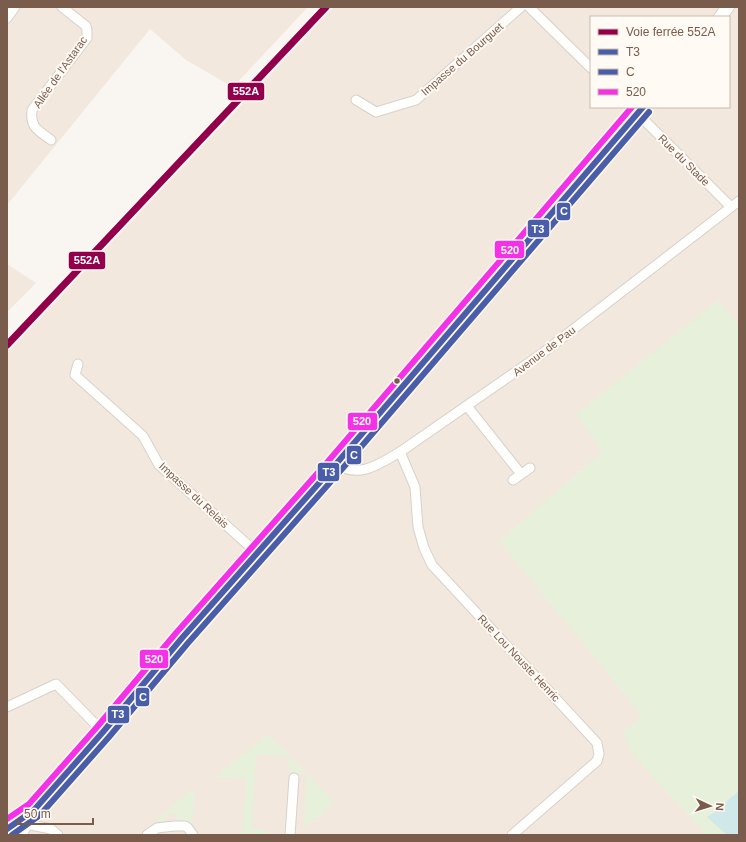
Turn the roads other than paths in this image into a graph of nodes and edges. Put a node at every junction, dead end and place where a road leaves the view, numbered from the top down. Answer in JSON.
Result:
{"nodes":[{"id":1,"x":15,"y":7,"type":"edge"},
{"id":2,"x":62,"y":7,"type":"edge"},
{"id":3,"x":521,"y":7,"type":"edge"},
{"id":4,"x":528,"y":7,"type":"edge"},
{"id":5,"x":728,"y":7,"type":"edge"},
{"id":6,"x":721,"y":16,"type":"edge"},
{"id":7,"x":7,"y":18,"type":"edge"},
{"id":8,"x":590,"y":67,"type":"edge"},
{"id":9,"x":356,"y":100,"type":"dead end"},
{"id":10,"x":637,"y":109,"type":"edge"},
{"id":11,"x":51,"y":140,"type":"dead end"},
{"id":12,"x":739,"y":201,"type":"edge"},
{"id":13,"x":731,"y":207,"type":"junction"},
{"id":14,"x":78,"y":364,"type":"dead end"},
{"id":15,"x":467,"y":406,"type":"junction"},
{"id":16,"x":400,"y":452,"type":"junction"},
{"id":17,"x":336,"y":464,"type":"junction"},
{"id":18,"x":530,"y":468,"type":"dead end"},
{"id":19,"x":522,"y":474,"type":"junction"},
{"id":20,"x":513,"y":480,"type":"dead end"},
{"id":21,"x":257,"y":553,"type":"junction"},
{"id":22,"x":7,"y":707,"type":"edge"},
{"id":23,"x":103,"y":732,"type":"junction"},
{"id":24,"x":294,"y":778,"type":"dead end"},
{"id":25,"x":34,"y":810,"type":"junction"},
{"id":26,"x":7,"y":829,"type":"edge"},
{"id":27,"x":23,"y":830,"type":"edge"},
{"id":28,"x":58,"y":835,"type":"edge"},
{"id":29,"x":147,"y":835,"type":"edge"},
{"id":30,"x":193,"y":835,"type":"edge"},
{"id":31,"x":290,"y":835,"type":"edge"},
{"id":32,"x":512,"y":835,"type":"edge"}],
"edges":[{"from":1,"to":7,"type":"street"},
{"from":2,"to":11,"type":"street","name":"Allée de l'Astarac"},
{"from":3,"to":9,"type":"street","name":"Impasse du Bourguet"},
{"from":4,"to":8,"type":"street"},
{"from":5,"to":6,"type":"main road"},
{"from":10,"to":13,"type":"street","name":"Rue du Stade"},
{"from":10,"to":17,"type":"main road"},
{"from":12,"to":13,"type":"street","name":"Avenue de Pau"},
{"from":13,"to":15,"type":"street","name":"Avenue de Pau"},
{"from":14,"to":21,"type":"street","name":"Impasse du Relais"},
{"from":15,"to":16,"type":"street","name":"Avenue de Pau"},
{"from":15,"to":19,"type":"street"},
{"from":16,"to":17,"type":"street","name":"Avenue de Pau"},
{"from":16,"to":32,"type":"street","name":"Rue Lou Nouste Henric"},
{"from":17,"to":21,"type":"main road"},
{"from":18,"to":19,"type":"street"},
{"from":19,"to":20,"type":"street"},
{"from":21,"to":23,"type":"main road"},
{"from":22,"to":23,"type":"street"},
{"from":23,"to":25,"type":"main road"},
{"from":24,"to":31,"type":"street"},
{"from":25,"to":26,"type":"main road"},
{"from":25,"to":27,"type":"main road"},
{"from":27,"to":28,"type":"street"},
{"from":29,"to":30,"type":"street"}]}
